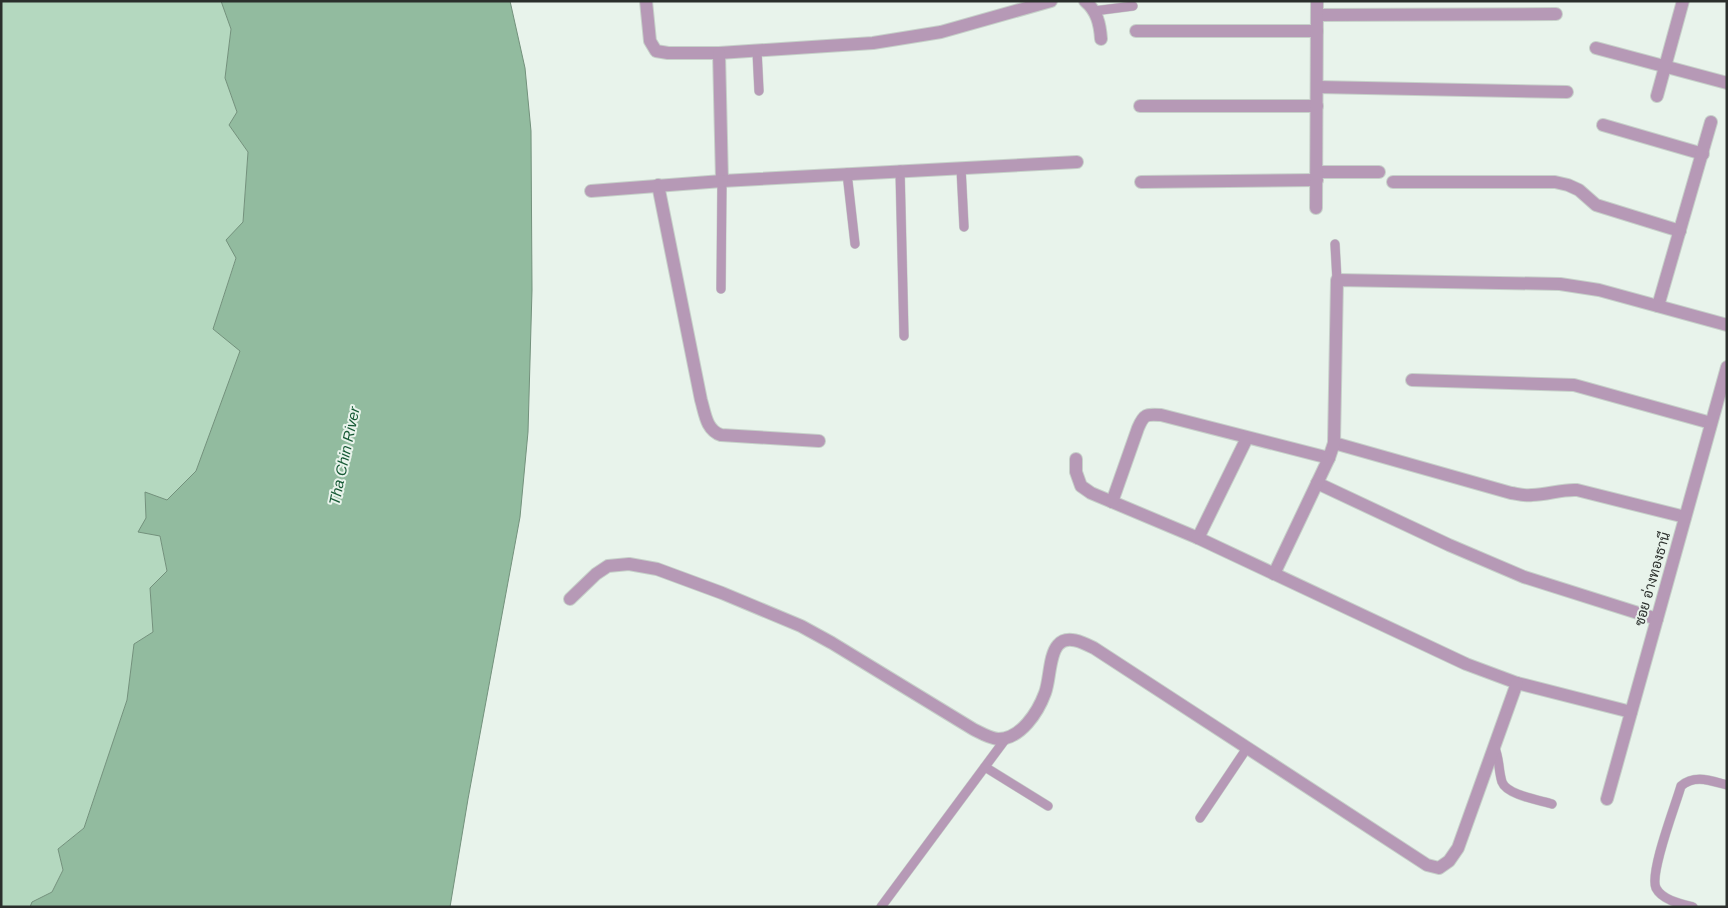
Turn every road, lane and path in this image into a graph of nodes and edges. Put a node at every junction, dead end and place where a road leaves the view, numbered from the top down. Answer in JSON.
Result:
{"nodes":[{"id":1,"x":646,"y":1,"type":"edge"},
{"id":2,"x":1051,"y":1,"type":"edge"},
{"id":3,"x":1085,"y":1,"type":"edge"},
{"id":4,"x":1318,"y":1,"type":"edge"},
{"id":5,"x":1683,"y":1,"type":"edge"},
{"id":6,"x":1133,"y":6,"type":"dead end"},
{"id":7,"x":1094,"y":11,"type":"junction"},
{"id":8,"x":1556,"y":14,"type":"dead end"},
{"id":9,"x":1317,"y":15,"type":"junction"},
{"id":10,"x":1136,"y":31,"type":"dead end"},
{"id":11,"x":1317,"y":31,"type":"junction"},
{"id":12,"x":1101,"y":39,"type":"dead end"},
{"id":13,"x":1596,"y":48,"type":"dead end"},
{"id":14,"x":757,"y":51,"type":"junction"},
{"id":15,"x":719,"y":53,"type":"junction"},
{"id":16,"x":1665,"y":66,"type":"junction"},
{"id":17,"x":1727,"y":84,"type":"edge"},
{"id":18,"x":1317,"y":87,"type":"junction"},
{"id":19,"x":759,"y":91,"type":"dead end"},
{"id":20,"x":1567,"y":92,"type":"dead end"},
{"id":21,"x":1657,"y":96,"type":"dead end"},
{"id":22,"x":1140,"y":106,"type":"dead end"},
{"id":23,"x":1317,"y":106,"type":"junction"},
{"id":24,"x":1711,"y":122,"type":"dead end"},
{"id":25,"x":1604,"y":125,"type":"dead end"},
{"id":26,"x":1703,"y":154,"type":"junction"},
{"id":27,"x":1077,"y":162,"type":"dead end"},
{"id":28,"x":961,"y":168,"type":"junction"},
{"id":29,"x":900,"y":170,"type":"junction"},
{"id":30,"x":1379,"y":172,"type":"dead end"},
{"id":31,"x":847,"y":173,"type":"junction"},
{"id":32,"x":1316,"y":176,"type":"junction"},
{"id":33,"x":722,"y":181,"type":"junction"},
{"id":34,"x":1141,"y":182,"type":"dead end"},
{"id":35,"x":1393,"y":182,"type":"dead end"},
{"id":36,"x":658,"y":185,"type":"junction"},
{"id":37,"x":591,"y":191,"type":"dead end"},
{"id":38,"x":1316,"y":208,"type":"dead end"},
{"id":39,"x":964,"y":227,"type":"dead end"},
{"id":40,"x":1680,"y":231,"type":"junction"},
{"id":41,"x":855,"y":244,"type":"dead end"},
{"id":42,"x":1336,"y":244,"type":"dead end"},
{"id":43,"x":1337,"y":280,"type":"junction"},
{"id":44,"x":722,"y":289,"type":"dead end"},
{"id":45,"x":1658,"y":306,"type":"junction"},
{"id":46,"x":1727,"y":326,"type":"edge"},
{"id":47,"x":904,"y":336,"type":"dead end"},
{"id":48,"x":1727,"y":367,"type":"edge"},
{"id":49,"x":1412,"y":380,"type":"dead end"},
{"id":50,"x":1711,"y":423,"type":"junction"},
{"id":51,"x":1247,"y":438,"type":"junction"},
{"id":52,"x":819,"y":440,"type":"dead end"},
{"id":53,"x":1334,"y":443,"type":"junction"},
{"id":54,"x":1329,"y":458,"type":"junction"},
{"id":55,"x":1076,"y":459,"type":"dead end"},
{"id":56,"x":1317,"y":483,"type":"junction"},
{"id":57,"x":1112,"y":502,"type":"junction"},
{"id":58,"x":1685,"y":517,"type":"junction"},
{"id":59,"x":1198,"y":538,"type":"junction"},
{"id":60,"x":1274,"y":574,"type":"junction"},
{"id":61,"x":570,"y":599,"type":"dead end"},
{"id":62,"x":1657,"y":619,"type":"junction"},
{"id":63,"x":1517,"y":684,"type":"junction"},
{"id":64,"x":1631,"y":712,"type":"junction"},
{"id":65,"x":1007,"y":737,"type":"junction"},
{"id":66,"x":1494,"y":746,"type":"junction"},
{"id":67,"x":1248,"y":748,"type":"junction"},
{"id":68,"x":985,"y":767,"type":"junction"},
{"id":69,"x":1727,"y":785,"type":"edge"},
{"id":70,"x":1607,"y":799,"type":"dead end"},
{"id":71,"x":1552,"y":804,"type":"dead end"},
{"id":72,"x":1048,"y":806,"type":"dead end"},
{"id":73,"x":1200,"y":818,"type":"dead end"},
{"id":74,"x":881,"y":907,"type":"edge"},
{"id":75,"x":1693,"y":907,"type":"edge"}],
"edges":[{"from":1,"to":15,"type":"street"},
{"from":2,"to":14,"type":"street"},
{"from":3,"to":7,"type":"street"},
{"from":4,"to":9,"type":"street"},
{"from":5,"to":16,"type":"street"},
{"from":6,"to":7,"type":"lane"},
{"from":7,"to":12,"type":"street"},
{"from":8,"to":9,"type":"street"},
{"from":9,"to":11,"type":"street"},
{"from":10,"to":11,"type":"street"},
{"from":11,"to":18,"type":"street"},
{"from":13,"to":16,"type":"street"},
{"from":14,"to":15,"type":"street"},
{"from":14,"to":19,"type":"lane"},
{"from":15,"to":33,"type":"street"},
{"from":16,"to":17,"type":"street"},
{"from":16,"to":21,"type":"street"},
{"from":18,"to":20,"type":"street"},
{"from":18,"to":23,"type":"street"},
{"from":22,"to":23,"type":"street"},
{"from":23,"to":32,"type":"street"},
{"from":24,"to":26,"type":"street"},
{"from":25,"to":26,"type":"street"},
{"from":26,"to":40,"type":"street"},
{"from":27,"to":28,"type":"street"},
{"from":28,"to":29,"type":"street"},
{"from":28,"to":39,"type":"lane"},
{"from":29,"to":31,"type":"street"},
{"from":29,"to":47,"type":"lane"},
{"from":30,"to":32,"type":"street"},
{"from":31,"to":33,"type":"street"},
{"from":31,"to":41,"type":"lane"},
{"from":32,"to":34,"type":"street"},
{"from":32,"to":38,"type":"street"},
{"from":33,"to":36,"type":"street"},
{"from":33,"to":44,"type":"lane"},
{"from":35,"to":40,"type":"street"},
{"from":36,"to":37,"type":"street"},
{"from":36,"to":52,"type":"street"},
{"from":40,"to":45,"type":"street"},
{"from":42,"to":43,"type":"lane"},
{"from":43,"to":45,"type":"street"},
{"from":43,"to":53,"type":"street"},
{"from":45,"to":46,"type":"street"},
{"from":48,"to":50,"type":"street","name":"ซอย อ่างทองธานี"},
{"from":49,"to":50,"type":"street"},
{"from":50,"to":58,"type":"street","name":"ซอย อ่างทองธานี"},
{"from":51,"to":54,"type":"street"},
{"from":51,"to":57,"type":"street"},
{"from":51,"to":59,"type":"street"},
{"from":53,"to":54,"type":"street"},
{"from":53,"to":58,"type":"street"},
{"from":54,"to":56,"type":"street"},
{"from":55,"to":57,"type":"street"},
{"from":56,"to":60,"type":"street"},
{"from":56,"to":62,"type":"street"},
{"from":57,"to":59,"type":"street"},
{"from":58,"to":62,"type":"street","name":"ซอย อ่างทองธานี"},
{"from":59,"to":60,"type":"street"},
{"from":60,"to":63,"type":"street"},
{"from":61,"to":65,"type":"street"},
{"from":62,"to":64,"type":"street","name":"ซอย อ่างทองธานี"},
{"from":63,"to":64,"type":"street"},
{"from":63,"to":66,"type":"street"},
{"from":64,"to":70,"type":"street","name":"ซอย อ่างทองธานี"},
{"from":65,"to":67,"type":"street"},
{"from":65,"to":68,"type":"lane"},
{"from":66,"to":67,"type":"street"},
{"from":66,"to":71,"type":"lane"},
{"from":67,"to":73,"type":"lane"},
{"from":68,"to":72,"type":"lane"},
{"from":68,"to":74,"type":"lane"},
{"from":69,"to":75,"type":"lane"}]}
